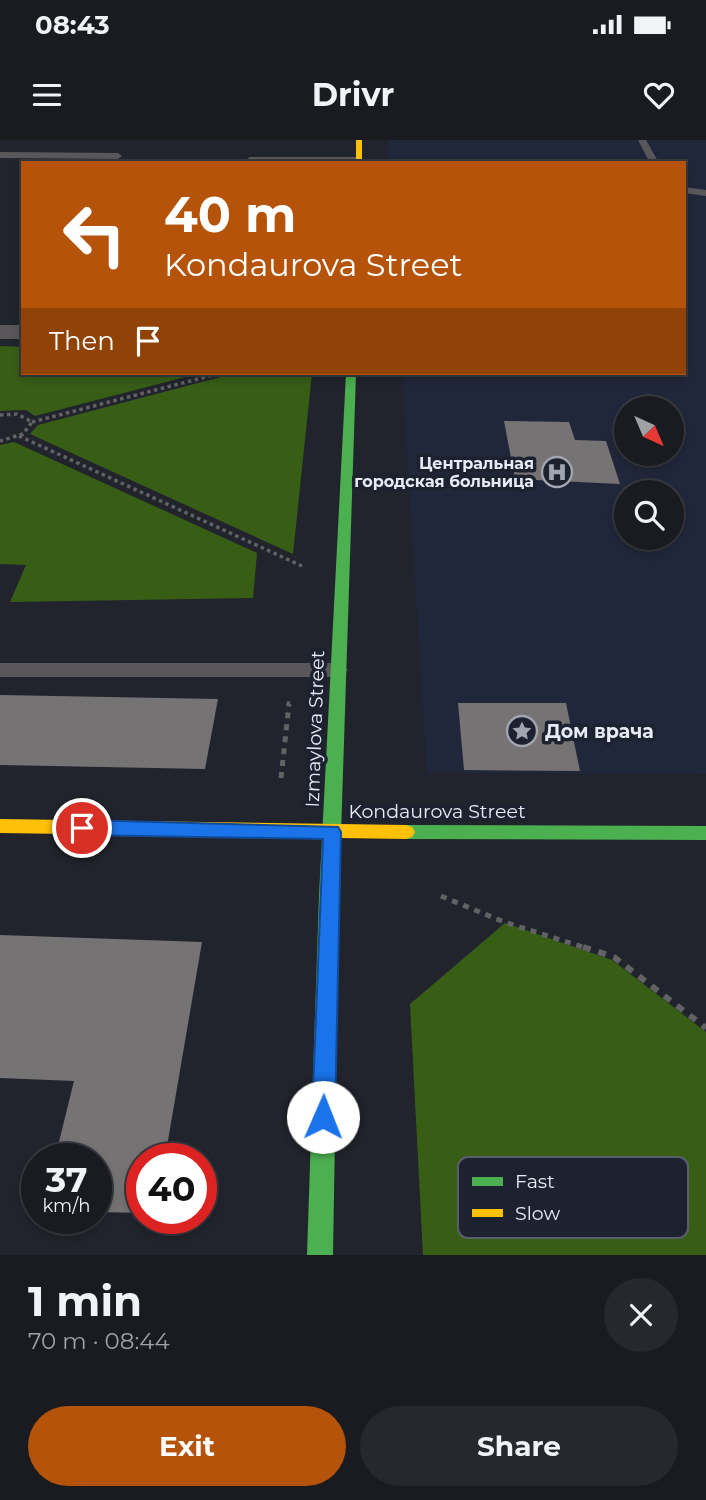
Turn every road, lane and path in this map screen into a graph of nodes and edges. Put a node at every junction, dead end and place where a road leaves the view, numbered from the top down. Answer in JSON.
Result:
{"nodes":[{"id":1,"x":359,"y":140,"type":"edge"},
{"id":2,"x":642,"y":140,"type":"edge"},
{"id":3,"x":2,"y":151,"type":"edge"},
{"id":4,"x":118,"y":156,"type":"dead end"},
{"id":5,"x":249,"y":159,"type":"dead end"},
{"id":6,"x":359,"y":161,"type":"edge"},
{"id":7,"x":654,"y":161,"type":"edge"},
{"id":8,"x":686,"y":190,"type":"edge"},
{"id":9,"x":706,"y":193,"type":"edge"},
{"id":10,"x":0,"y":332,"type":"edge"},
{"id":11,"x":21,"y":332,"type":"edge"},
{"id":12,"x":213,"y":375,"type":"edge"},
{"id":13,"x":351,"y":375,"type":"edge"},
{"id":14,"x":0,"y":415,"type":"edge"},
{"id":15,"x":32,"y":422,"type":"junction"},
{"id":16,"x":19,"y":436,"type":"junction"},
{"id":17,"x":0,"y":441,"type":"edge"},
{"id":18,"x":302,"y":566,"type":"dead end"},
{"id":19,"x":0,"y":670,"type":"edge"},
{"id":20,"x":338,"y":670,"type":"junction"},
{"id":21,"x":0,"y":826,"type":"edge"},
{"id":22,"x":332,"y":832,"type":"junction"},
{"id":23,"x":706,"y":833,"type":"edge"},
{"id":24,"x":441,"y":896,"type":"dead end"},
{"id":25,"x":706,"y":1028,"type":"edge"},
{"id":26,"x":320,"y":1255,"type":"edge"}],
"edges":[{"from":1,"to":6,"type":"street"},
{"from":2,"to":7,"type":"lane"},
{"from":3,"to":4,"type":"lane"},
{"from":5,"to":6,"type":"lane"},
{"from":8,"to":9,"type":"lane"},
{"from":10,"to":11,"type":"street"},
{"from":12,"to":15,"type":"path"},
{"from":13,"to":20,"type":"street","name":"Izmaylova Street"},
{"from":14,"to":15,"type":"path"},
{"from":15,"to":16,"type":"path"},
{"from":16,"to":17,"type":"path"},
{"from":16,"to":18,"type":"path"},
{"from":19,"to":20,"type":"lane"},
{"from":20,"to":22,"type":"street","name":"Izmaylova Street"},
{"from":21,"to":22,"type":"street","name":"Kondaurova Street"},
{"from":22,"to":23,"type":"street","name":"Kondaurova Street"},
{"from":22,"to":26,"type":"street","name":"Izmaylova Street"},
{"from":24,"to":25,"type":"path"}]}
